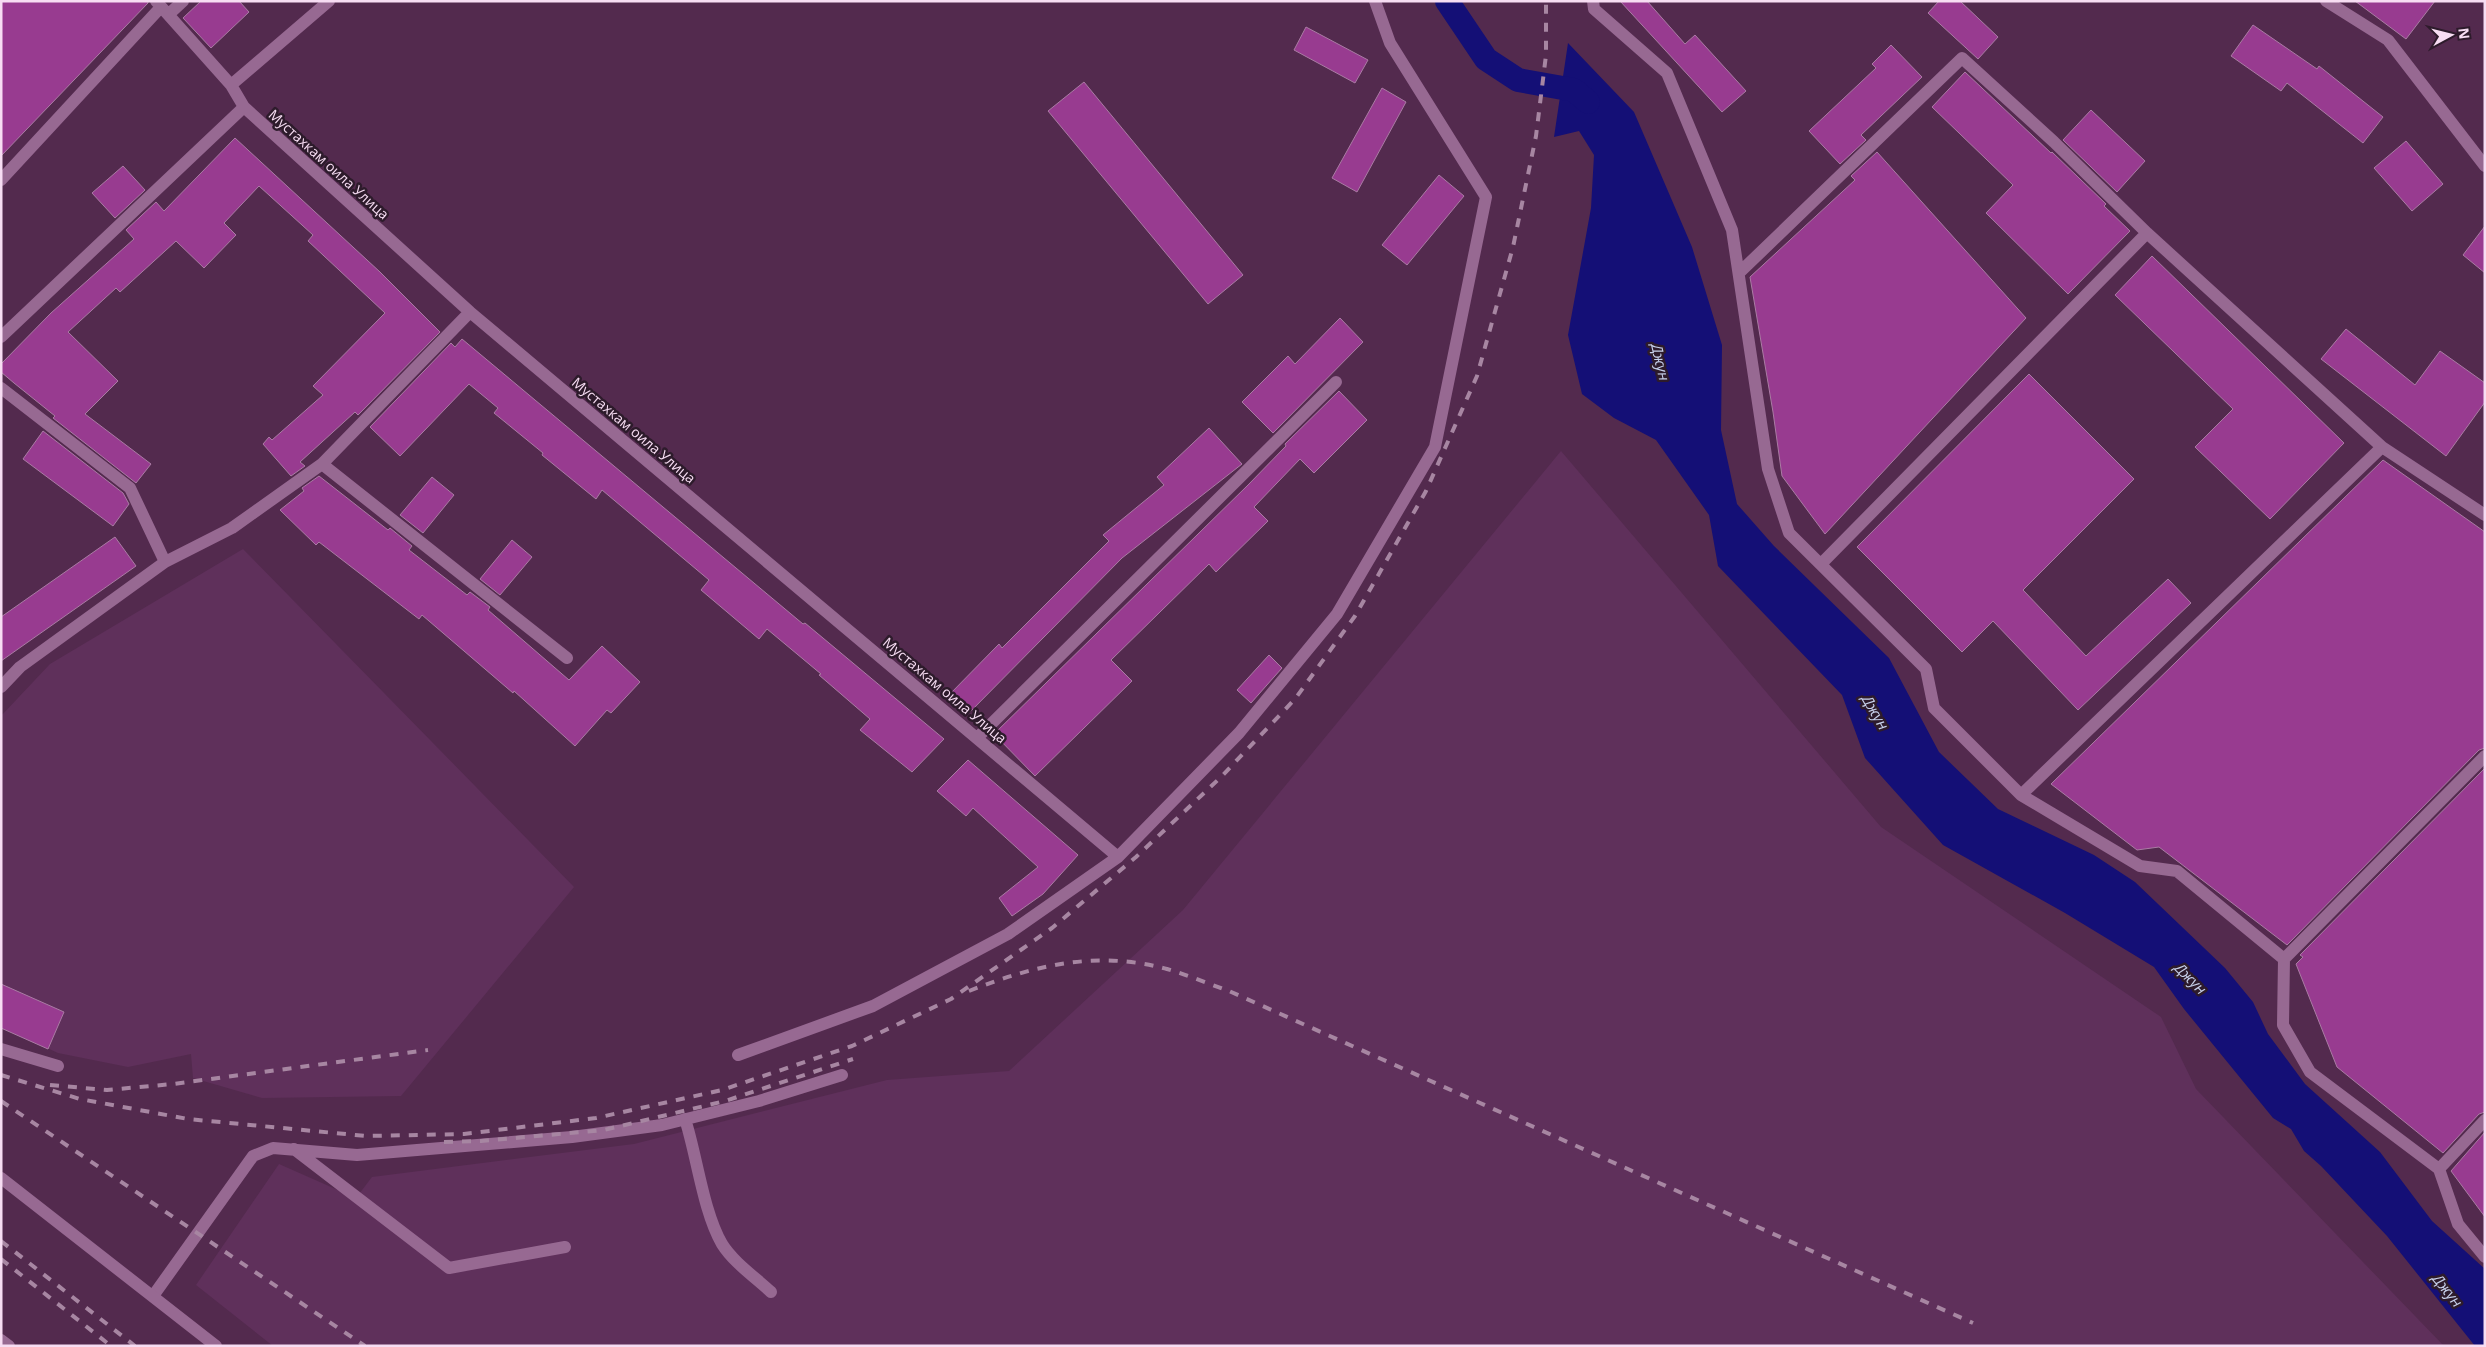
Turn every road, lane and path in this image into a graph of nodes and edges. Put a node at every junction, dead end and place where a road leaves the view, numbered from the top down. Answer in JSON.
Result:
{"nodes":[{"id":1,"x":183,"y":1,"type":"edge"},
{"id":2,"x":329,"y":1,"type":"edge"},
{"id":3,"x":1374,"y":1,"type":"edge"},
{"id":4,"x":1593,"y":1,"type":"edge"},
{"id":5,"x":2326,"y":1,"type":"edge"},
{"id":6,"x":162,"y":7,"type":"edge"},
{"id":7,"x":231,"y":85,"type":"junction"},
{"id":8,"x":244,"y":107,"type":"junction"},
{"id":9,"x":2485,"y":166,"type":"edge"},
{"id":10,"x":1,"y":180,"type":"edge"},
{"id":11,"x":2148,"y":234,"type":"junction"},
{"id":12,"x":1739,"y":273,"type":"junction"},
{"id":13,"x":470,"y":312,"type":"junction"},
{"id":14,"x":1,"y":337,"type":"edge"},
{"id":15,"x":1336,"y":382,"type":"dead end"},
{"id":16,"x":1,"y":388,"type":"edge"},
{"id":17,"x":2382,"y":447,"type":"junction"},
{"id":18,"x":322,"y":464,"type":"junction"},
{"id":19,"x":2485,"y":515,"type":"edge"},
{"id":20,"x":165,"y":562,"type":"junction"},
{"id":21,"x":1821,"y":564,"type":"junction"},
{"id":22,"x":567,"y":658,"type":"dead end"},
{"id":23,"x":1,"y":687,"type":"edge"},
{"id":24,"x":978,"y":737,"type":"junction"},
{"id":25,"x":2485,"y":756,"type":"edge"},
{"id":26,"x":2021,"y":795,"type":"junction"},
{"id":27,"x":1118,"y":856,"type":"junction"},
{"id":28,"x":2284,"y":959,"type":"junction"},
{"id":29,"x":1,"y":1049,"type":"edge"},
{"id":30,"x":738,"y":1055,"type":"dead end"},
{"id":31,"x":58,"y":1066,"type":"dead end"},
{"id":32,"x":842,"y":1075,"type":"dead end"},
{"id":33,"x":685,"y":1119,"type":"junction"},
{"id":34,"x":2485,"y":1120,"type":"edge"},
{"id":35,"x":294,"y":1149,"type":"junction"},
{"id":36,"x":2439,"y":1170,"type":"junction"},
{"id":37,"x":1,"y":1178,"type":"edge"},
{"id":38,"x":565,"y":1247,"type":"dead end"},
{"id":39,"x":2485,"y":1257,"type":"edge"},
{"id":40,"x":771,"y":1292,"type":"dead end"},
{"id":41,"x":153,"y":1296,"type":"junction"},
{"id":42,"x":1,"y":1340,"type":"edge"},
{"id":43,"x":9,"y":1346,"type":"edge"},
{"id":44,"x":216,"y":1346,"type":"edge"}],
"edges":[{"from":1,"to":6,"type":"street"},
{"from":2,"to":7,"type":"street"},
{"from":3,"to":27,"type":"street"},
{"from":4,"to":12,"type":"street"},
{"from":5,"to":9,"type":"street"},
{"from":6,"to":7,"type":"street","name":"Мустахкам оила Улица"},
{"from":6,"to":10,"type":"street"},
{"from":7,"to":8,"type":"street","name":"Мустахкам оила Улица"},
{"from":8,"to":13,"type":"street","name":"Мустахкам оила Улица"},
{"from":8,"to":14,"type":"street"},
{"from":11,"to":12,"type":"street"},
{"from":11,"to":17,"type":"street"},
{"from":11,"to":21,"type":"street"},
{"from":12,"to":21,"type":"street"},
{"from":13,"to":18,"type":"street"},
{"from":13,"to":24,"type":"street","name":"Мустахкам оила Улица"},
{"from":15,"to":24,"type":"street"},
{"from":16,"to":20,"type":"street"},
{"from":17,"to":19,"type":"street"},
{"from":17,"to":26,"type":"street"},
{"from":18,"to":20,"type":"street"},
{"from":18,"to":22,"type":"street"},
{"from":20,"to":23,"type":"street"},
{"from":21,"to":26,"type":"street"},
{"from":24,"to":27,"type":"street","name":"Мустахкам оила Улица"},
{"from":25,"to":28,"type":"street"},
{"from":26,"to":28,"type":"street"},
{"from":27,"to":30,"type":"street"},
{"from":28,"to":36,"type":"street"},
{"from":29,"to":31,"type":"street"},
{"from":32,"to":33,"type":"street"},
{"from":33,"to":35,"type":"street"},
{"from":33,"to":40,"type":"street"},
{"from":34,"to":36,"type":"street"},
{"from":35,"to":38,"type":"street"},
{"from":35,"to":41,"type":"street"},
{"from":36,"to":39,"type":"street"},
{"from":37,"to":41,"type":"street"},
{"from":41,"to":44,"type":"street"},
{"from":42,"to":43,"type":"street"}]}
